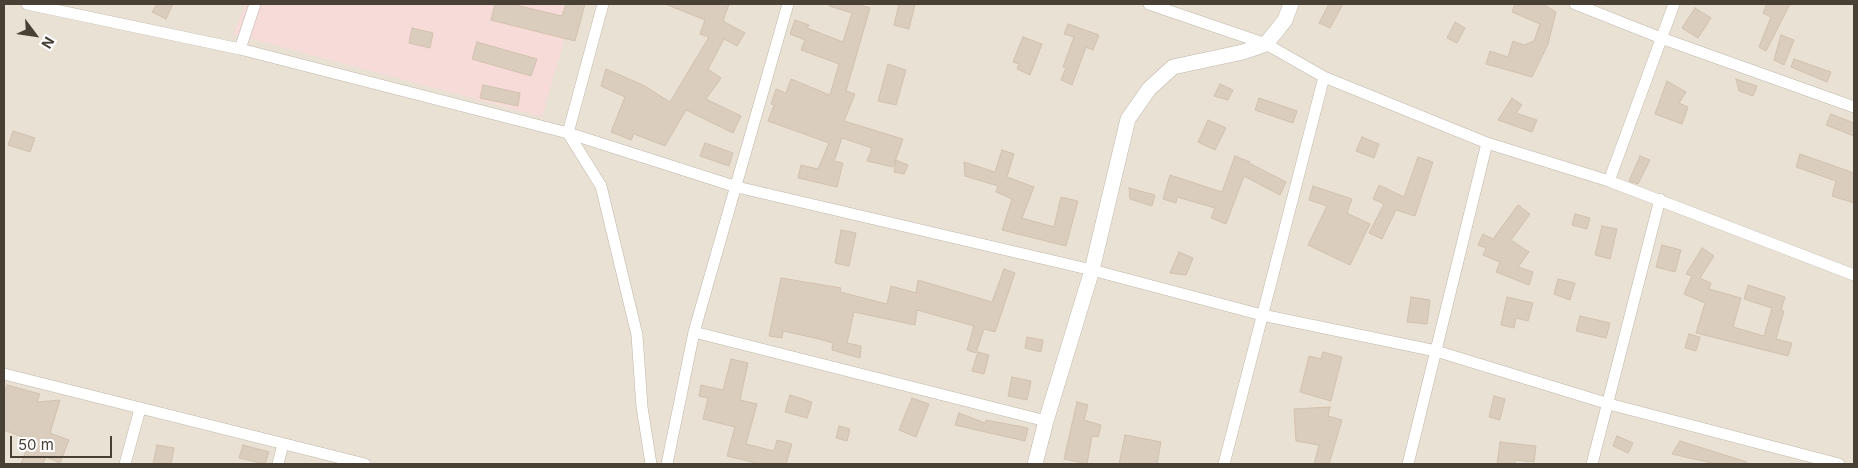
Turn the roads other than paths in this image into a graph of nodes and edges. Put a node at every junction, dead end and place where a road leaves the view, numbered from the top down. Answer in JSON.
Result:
{"nodes":[{"id":1,"x":27,"y":4,"type":"edge"},
{"id":2,"x":255,"y":4,"type":"edge"},
{"id":3,"x":603,"y":4,"type":"edge"},
{"id":4,"x":788,"y":4,"type":"edge"},
{"id":5,"x":1149,"y":4,"type":"edge"},
{"id":6,"x":1291,"y":4,"type":"edge"},
{"id":7,"x":1575,"y":4,"type":"edge"},
{"id":8,"x":1674,"y":4,"type":"edge"},
{"id":9,"x":83,"y":9,"type":"edge"},
{"id":10,"x":1662,"y":38,"type":"junction"},
{"id":11,"x":1266,"y":44,"type":"junction"},
{"id":12,"x":240,"y":49,"type":"junction"},
{"id":13,"x":1324,"y":77,"type":"junction"},
{"id":14,"x":1854,"y":106,"type":"edge"},
{"id":15,"x":568,"y":133,"type":"junction"},
{"id":16,"x":1487,"y":143,"type":"junction"},
{"id":17,"x":1608,"y":181,"type":"junction"},
{"id":18,"x":737,"y":187,"type":"junction"},
{"id":19,"x":1660,"y":199,"type":"junction"},
{"id":20,"x":1092,"y":270,"type":"junction"},
{"id":21,"x":1854,"y":275,"type":"edge"},
{"id":22,"x":1262,"y":315,"type":"junction"},
{"id":23,"x":694,"y":332,"type":"junction"},
{"id":24,"x":1436,"y":351,"type":"junction"},
{"id":25,"x":4,"y":374,"type":"edge"},
{"id":26,"x":1609,"y":404,"type":"junction"},
{"id":27,"x":140,"y":409,"type":"junction"},
{"id":28,"x":1046,"y":420,"type":"junction"},
{"id":29,"x":283,"y":444,"type":"junction"},
{"id":30,"x":124,"y":464,"type":"edge"},
{"id":31,"x":278,"y":464,"type":"edge"},
{"id":32,"x":365,"y":464,"type":"edge"},
{"id":33,"x":651,"y":464,"type":"edge"},
{"id":34,"x":667,"y":464,"type":"edge"},
{"id":35,"x":1035,"y":464,"type":"edge"},
{"id":36,"x":1224,"y":464,"type":"edge"},
{"id":37,"x":1408,"y":464,"type":"edge"},
{"id":38,"x":1592,"y":464,"type":"edge"},
{"id":39,"x":1838,"y":464,"type":"edge"}],
"edges":[{"from":1,"to":9,"type":"street"},
{"from":2,"to":12,"type":"street"},
{"from":3,"to":15,"type":"street"},
{"from":4,"to":18,"type":"street"},
{"from":5,"to":11,"type":"street"},
{"from":6,"to":11,"type":"street"},
{"from":7,"to":10,"type":"street"},
{"from":8,"to":10,"type":"street"},
{"from":9,"to":12,"type":"street"},
{"from":10,"to":14,"type":"street"},
{"from":10,"to":17,"type":"street"},
{"from":11,"to":13,"type":"street"},
{"from":11,"to":20,"type":"street"},
{"from":12,"to":15,"type":"street"},
{"from":13,"to":16,"type":"street"},
{"from":13,"to":22,"type":"street"},
{"from":15,"to":18,"type":"street"},
{"from":15,"to":33,"type":"street"},
{"from":16,"to":17,"type":"street"},
{"from":16,"to":24,"type":"street"},
{"from":17,"to":19,"type":"street"},
{"from":18,"to":20,"type":"street"},
{"from":18,"to":23,"type":"street"},
{"from":19,"to":21,"type":"street"},
{"from":19,"to":26,"type":"street"},
{"from":20,"to":22,"type":"street"},
{"from":20,"to":28,"type":"street"},
{"from":22,"to":24,"type":"street"},
{"from":22,"to":36,"type":"street"},
{"from":23,"to":28,"type":"street"},
{"from":23,"to":34,"type":"street"},
{"from":24,"to":26,"type":"street"},
{"from":24,"to":37,"type":"street"},
{"from":25,"to":27,"type":"street"},
{"from":26,"to":38,"type":"street"},
{"from":26,"to":39,"type":"street"},
{"from":27,"to":29,"type":"street"},
{"from":27,"to":30,"type":"street"},
{"from":28,"to":35,"type":"street"},
{"from":29,"to":31,"type":"street"},
{"from":29,"to":32,"type":"street"}]}
